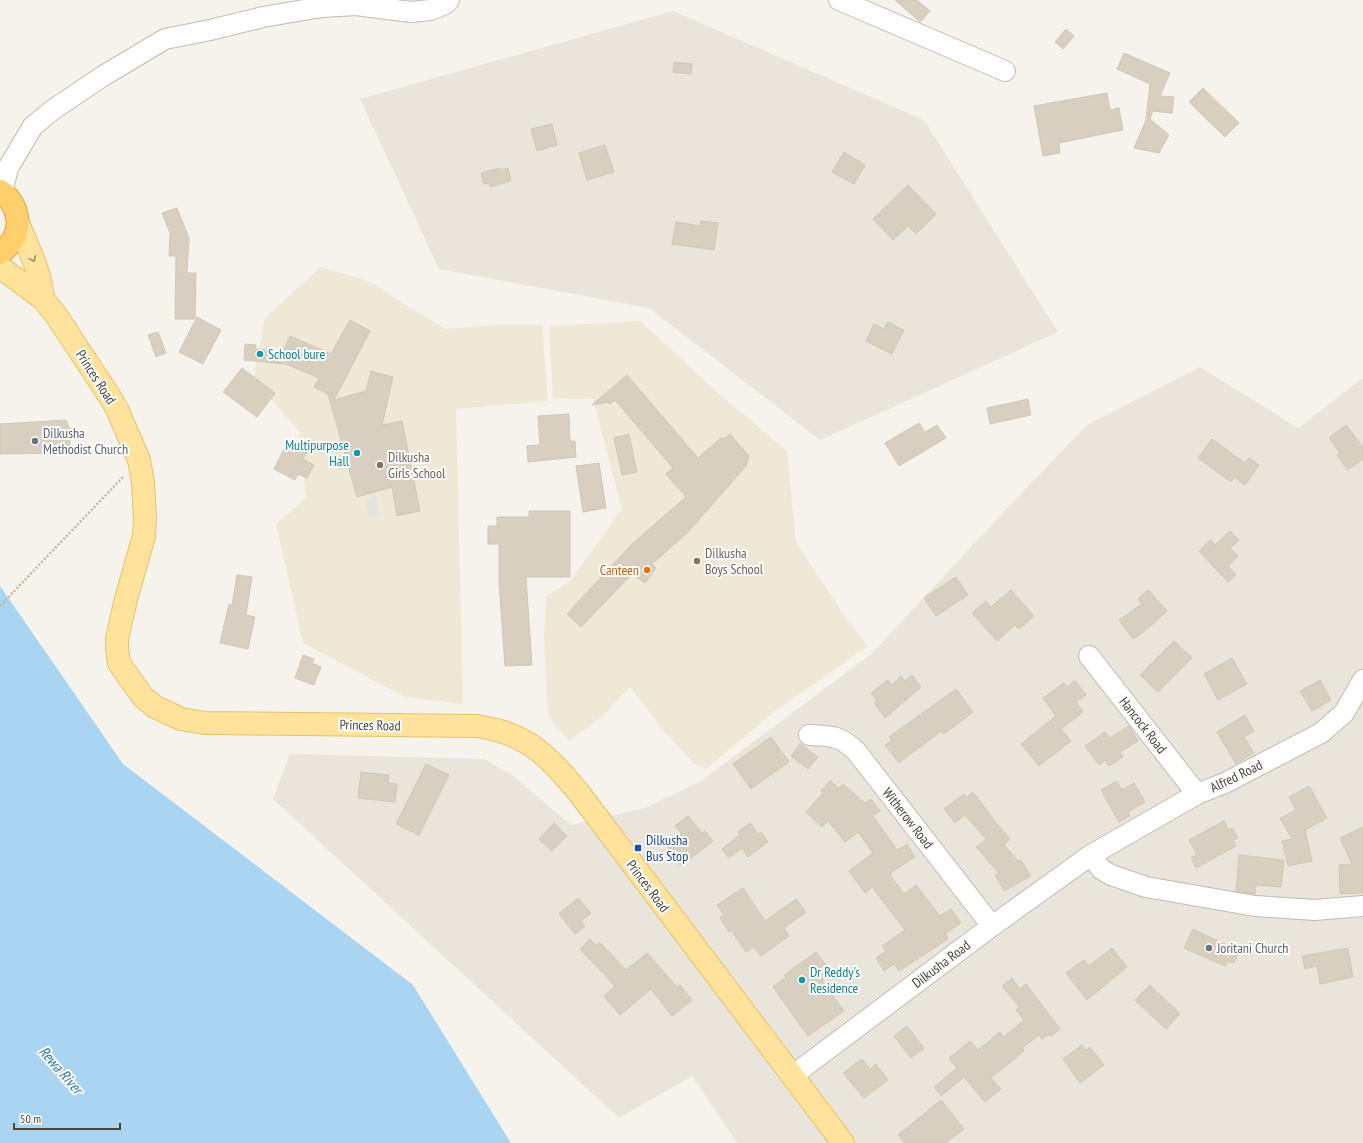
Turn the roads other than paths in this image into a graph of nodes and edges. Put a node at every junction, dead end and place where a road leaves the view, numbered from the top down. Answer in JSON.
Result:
{"nodes":[{"id":1,"x":449,"y":0,"type":"edge"},
{"id":2,"x":839,"y":0,"type":"edge"},
{"id":3,"x":1005,"y":71,"type":"dead end"},
{"id":4,"x":1,"y":191,"type":"edge"},
{"id":5,"x":18,"y":223,"type":"junction"},
{"id":6,"x":0,"y":253,"type":"edge"},
{"id":7,"x":0,"y":266,"type":"edge"},
{"id":8,"x":43,"y":299,"type":"junction"},
{"id":9,"x":1089,"y":656,"type":"dead end"},
{"id":10,"x":1363,"y":680,"type":"edge"},
{"id":11,"x":808,"y":735,"type":"dead end"},
{"id":12,"x":1196,"y":794,"type":"junction"},
{"id":13,"x":1091,"y":855,"type":"junction"},
{"id":14,"x":1363,"y":906,"type":"edge"},
{"id":15,"x":992,"y":926,"type":"junction"},
{"id":16,"x":792,"y":1076,"type":"junction"},
{"id":17,"x":843,"y":1143,"type":"edge"}],
"edges":[{"from":1,"to":4,"type":"street"},
{"from":2,"to":3,"type":"street"},
{"from":4,"to":5,"type":"highway"},
{"from":5,"to":6,"type":"highway"},
{"from":5,"to":8,"type":"main road","name":"Princes Road","one_way":true},
{"from":7,"to":8,"type":"main road","name":"Princes Road"},
{"from":8,"to":16,"type":"main road","name":"Princes Road"},
{"from":9,"to":12,"type":"street","name":"Hancock Road"},
{"from":10,"to":12,"type":"street","name":"Alfred Road"},
{"from":11,"to":15,"type":"street","name":"Witherow Road"},
{"from":12,"to":13,"type":"street","name":"Alfred Road"},
{"from":13,"to":14,"type":"street"},
{"from":13,"to":15,"type":"street","name":"Dilkusha Road"},
{"from":15,"to":16,"type":"street","name":"Dilkusha Road"},
{"from":16,"to":17,"type":"main road","name":"Princes Road"}]}
